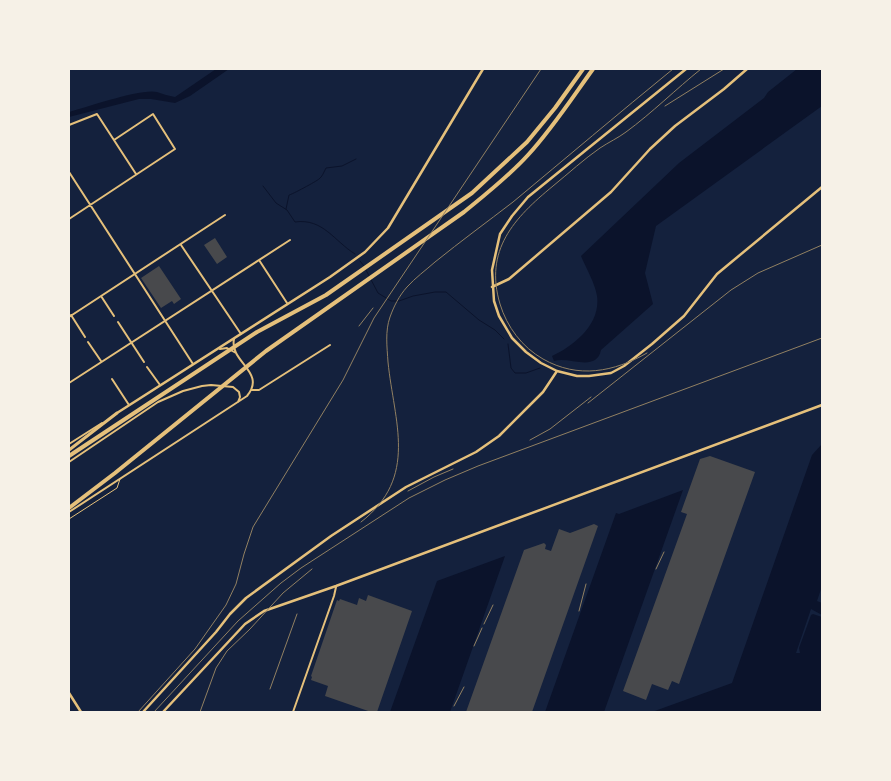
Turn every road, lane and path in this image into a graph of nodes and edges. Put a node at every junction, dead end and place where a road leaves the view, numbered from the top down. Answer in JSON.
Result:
{"nodes":[{"id":1,"x":483,"y":69,"type":"edge"},
{"id":2,"x":583,"y":69,"type":"edge"},
{"id":3,"x":593,"y":69,"type":"edge"},
{"id":4,"x":686,"y":69,"type":"edge"},
{"id":5,"x":747,"y":69,"type":"edge"},
{"id":6,"x":69,"y":125,"type":"edge"},
{"id":7,"x":114,"y":140,"type":"junction"},
{"id":8,"x":69,"y":172,"type":"edge"},
{"id":9,"x":136,"y":174,"type":"junction"},
{"id":10,"x":822,"y":187,"type":"edge"},
{"id":11,"x":90,"y":205,"type":"junction"},
{"id":12,"x":225,"y":215,"type":"dead end"},
{"id":13,"x":69,"y":219,"type":"edge"},
{"id":14,"x":290,"y":240,"type":"dead end"},
{"id":15,"x":180,"y":244,"type":"junction"},
{"id":16,"x":259,"y":260,"type":"junction"},
{"id":17,"x":135,"y":274,"type":"junction"},
{"id":18,"x":492,"y":287,"type":"junction"},
{"id":19,"x":212,"y":291,"type":"junction"},
{"id":20,"x":101,"y":296,"type":"junction"},
{"id":21,"x":287,"y":303,"type":"junction"},
{"id":22,"x":70,"y":316,"type":"edge"},
{"id":23,"x":114,"y":316,"type":"dead end"},
{"id":24,"x":165,"y":321,"type":"junction"},
{"id":25,"x":118,"y":322,"type":"dead end"},
{"id":26,"x":241,"y":334,"type":"junction"},
{"id":27,"x":85,"y":337,"type":"dead end"},
{"id":28,"x":236,"y":337,"type":"junction"},
{"id":29,"x":88,"y":342,"type":"dead end"},
{"id":30,"x":132,"y":342,"type":"junction"},
{"id":31,"x":330,"y":344,"type":"dead end"},
{"id":32,"x":214,"y":350,"type":"junction"},
{"id":33,"x":236,"y":353,"type":"junction"},
{"id":34,"x":101,"y":362,"type":"junction"},
{"id":35,"x":144,"y":362,"type":"dead end"},
{"id":36,"x":193,"y":364,"type":"junction"},
{"id":37,"x":147,"y":367,"type":"dead end"},
{"id":38,"x":557,"y":371,"type":"junction"},
{"id":39,"x":69,"y":379,"type":"edge"},
{"id":40,"x":112,"y":379,"type":"dead end"},
{"id":41,"x":70,"y":383,"type":"edge"},
{"id":42,"x":160,"y":385,"type":"junction"},
{"id":43,"x":251,"y":390,"type":"junction"},
{"id":44,"x":237,"y":404,"type":"junction"},
{"id":45,"x":129,"y":405,"type":"junction"},
{"id":46,"x":822,"y":405,"type":"edge"},
{"id":47,"x":117,"y":413,"type":"junction"},
{"id":48,"x":69,"y":444,"type":"edge"},
{"id":49,"x":69,"y":450,"type":"edge"},
{"id":50,"x":69,"y":456,"type":"edge"},
{"id":51,"x":69,"y":462,"type":"edge"},
{"id":52,"x":120,"y":479,"type":"junction"},
{"id":53,"x":69,"y":510,"type":"edge"},
{"id":54,"x":69,"y":519,"type":"edge"},
{"id":55,"x":336,"y":586,"type":"junction"},
{"id":56,"x":69,"y":693,"type":"edge"},
{"id":57,"x":81,"y":712,"type":"edge"},
{"id":58,"x":143,"y":712,"type":"edge"},
{"id":59,"x":163,"y":712,"type":"edge"},
{"id":60,"x":292,"y":712,"type":"edge"}],
"edges":[{"from":1,"to":21,"type":"street"},
{"from":2,"to":50,"type":"highway"},
{"from":3,"to":53,"type":"highway"},
{"from":4,"to":18,"type":"street"},
{"from":5,"to":18,"type":"street"},
{"from":6,"to":7,"type":"street"},
{"from":7,"to":9,"type":"street"},
{"from":7,"to":9,"type":"street"},
{"from":8,"to":11,"type":"street"},
{"from":9,"to":11,"type":"street"},
{"from":10,"to":38,"type":"street"},
{"from":11,"to":13,"type":"street"},
{"from":11,"to":17,"type":"street"},
{"from":12,"to":15,"type":"street"},
{"from":14,"to":16,"type":"street"},
{"from":15,"to":17,"type":"street"},
{"from":15,"to":19,"type":"street"},
{"from":16,"to":19,"type":"street"},
{"from":16,"to":21,"type":"street"},
{"from":17,"to":20,"type":"street"},
{"from":17,"to":24,"type":"street"},
{"from":18,"to":38,"type":"street"},
{"from":19,"to":24,"type":"street"},
{"from":19,"to":26,"type":"street"},
{"from":20,"to":22,"type":"street"},
{"from":20,"to":23,"type":"street"},
{"from":21,"to":26,"type":"street"},
{"from":22,"to":27,"type":"street"},
{"from":24,"to":30,"type":"street"},
{"from":24,"to":36,"type":"street"},
{"from":25,"to":30,"type":"street"},
{"from":26,"to":28,"type":"street"},
{"from":28,"to":32,"type":"street"},
{"from":28,"to":33,"type":"street"},
{"from":29,"to":34,"type":"street"},
{"from":30,"to":34,"type":"street"},
{"from":30,"to":35,"type":"street"},
{"from":31,"to":43,"type":"street"},
{"from":32,"to":33,"type":"street"},
{"from":32,"to":36,"type":"street"},
{"from":33,"to":43,"type":"street"},
{"from":34,"to":41,"type":"street"},
{"from":36,"to":42,"type":"street"},
{"from":37,"to":42,"type":"street"},
{"from":38,"to":58,"type":"street"},
{"from":39,"to":41,"type":"street"},
{"from":40,"to":45,"type":"street"},
{"from":42,"to":45,"type":"street"},
{"from":43,"to":44,"type":"street"},
{"from":44,"to":51,"type":"street"},
{"from":44,"to":52,"type":"street"},
{"from":45,"to":47,"type":"street"},
{"from":46,"to":55,"type":"street"},
{"from":47,"to":48,"type":"street"},
{"from":47,"to":49,"type":"highway"},
{"from":52,"to":53,"type":"street"},
{"from":52,"to":54,"type":"lane"},
{"from":55,"to":59,"type":"street"},
{"from":55,"to":60,"type":"street"},
{"from":56,"to":57,"type":"street"}]}
